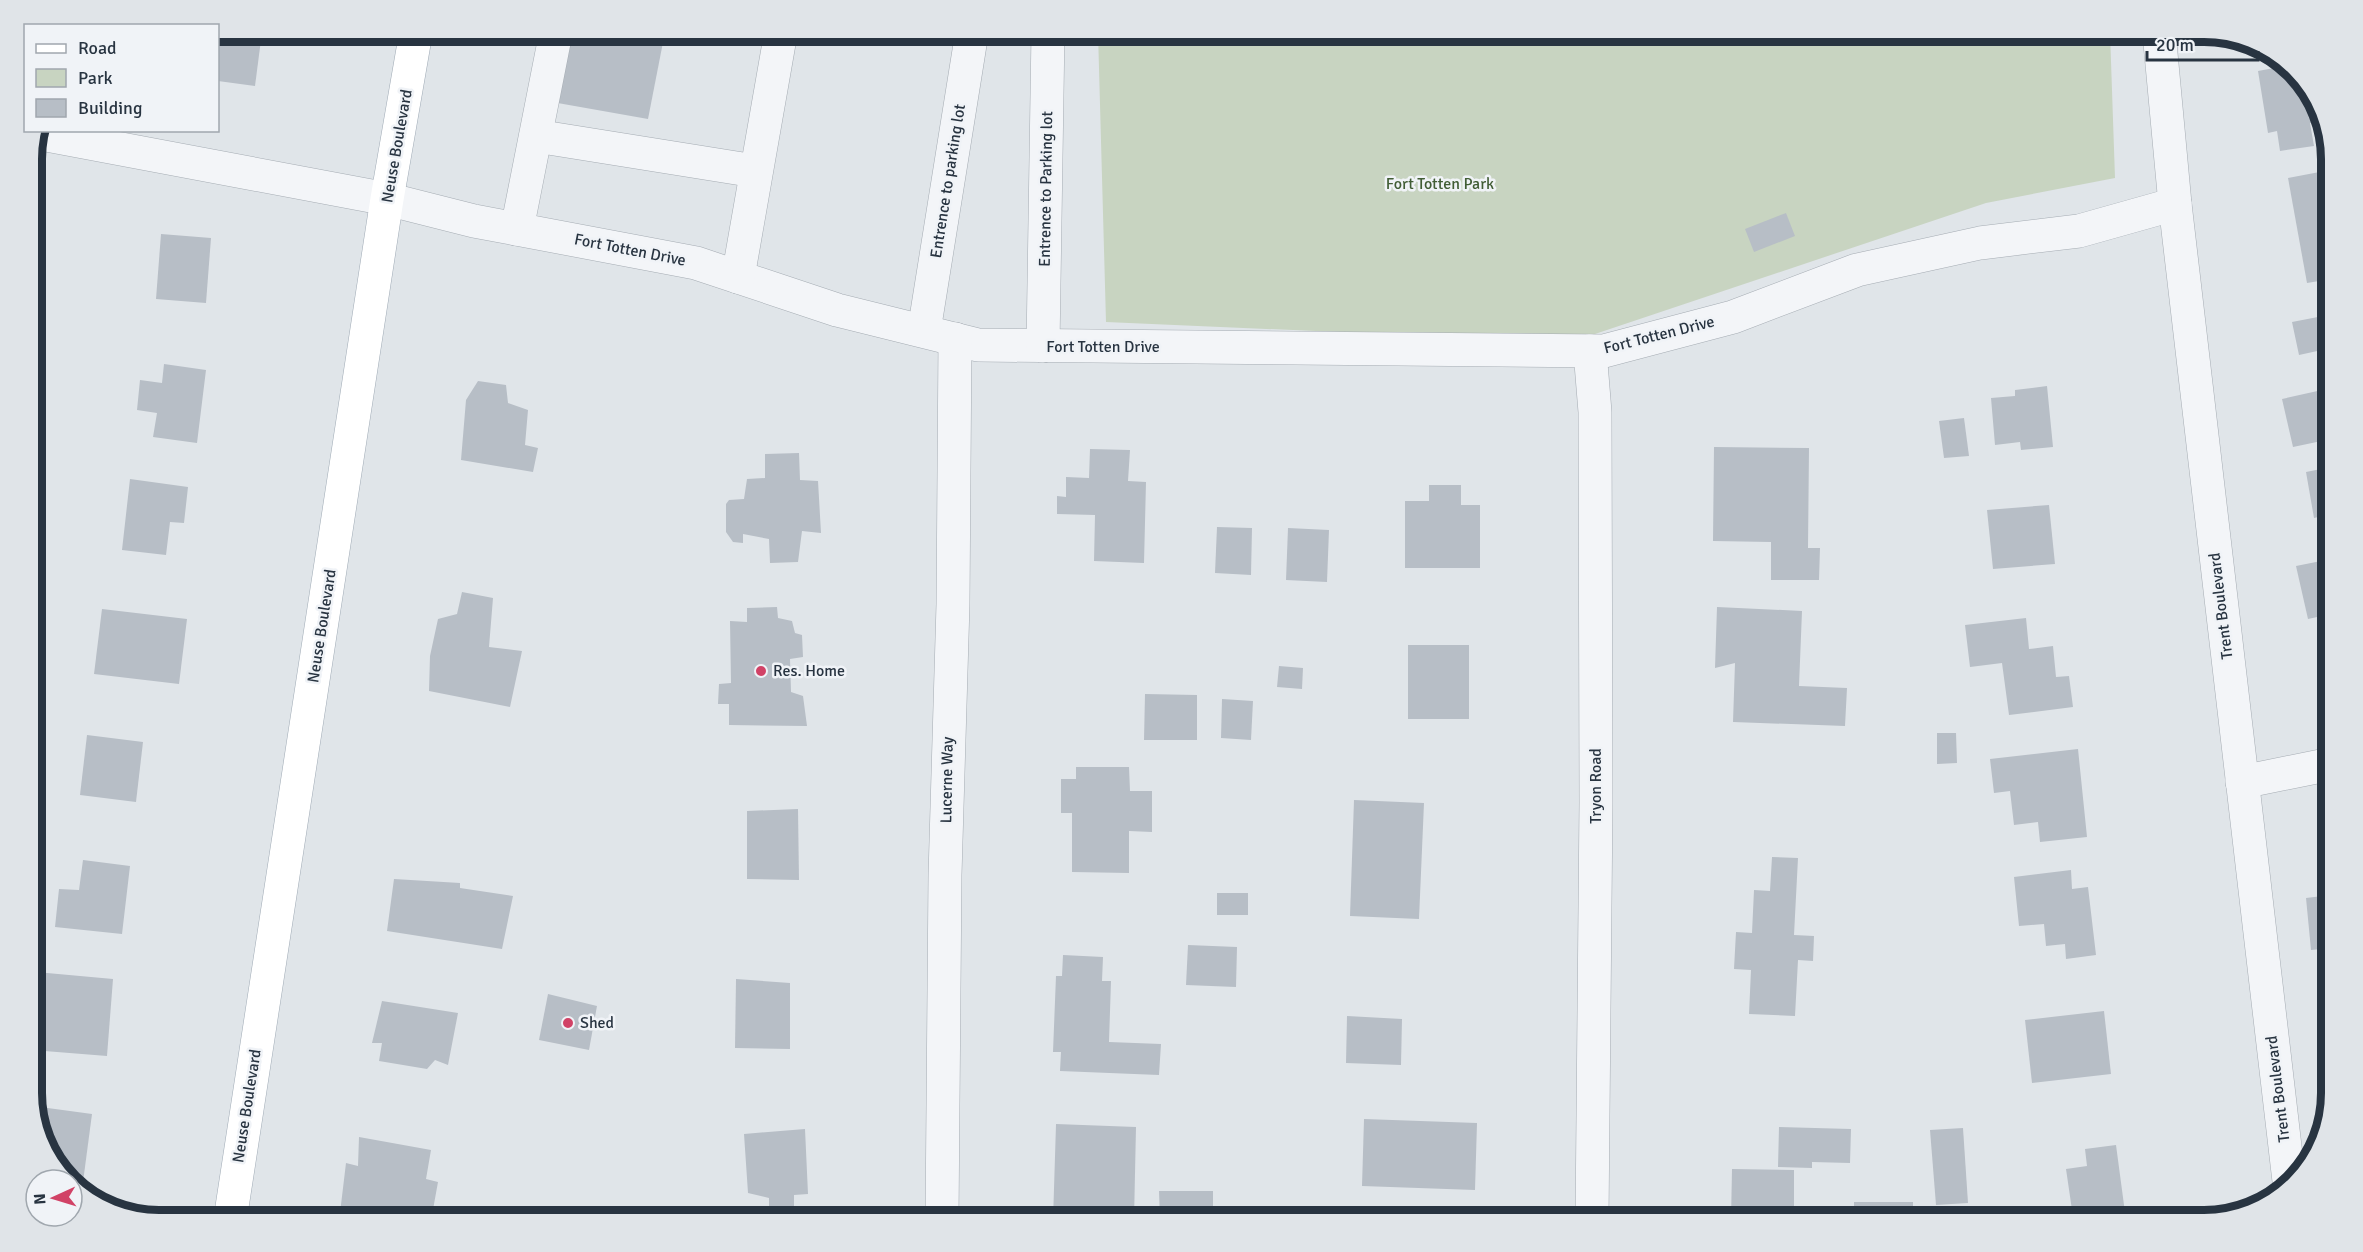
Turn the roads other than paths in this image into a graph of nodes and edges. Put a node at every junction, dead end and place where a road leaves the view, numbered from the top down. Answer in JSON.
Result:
{"nodes":[{"id":1,"x":414,"y":42,"type":"edge"},
{"id":2,"x":554,"y":42,"type":"edge"},
{"id":3,"x":779,"y":42,"type":"edge"},
{"id":4,"x":970,"y":42,"type":"edge"},
{"id":5,"x":1048,"y":42,"type":"edge"},
{"id":6,"x":2160,"y":42,"type":"edge"},
{"id":7,"x":45,"y":136,"type":"edge"},
{"id":8,"x":536,"y":136,"type":"junction"},
{"id":9,"x":755,"y":171,"type":"junction"},
{"id":10,"x":387,"y":199,"type":"junction"},
{"id":11,"x":2175,"y":204,"type":"junction"},
{"id":12,"x":517,"y":229,"type":"junction"},
{"id":13,"x":738,"y":277,"type":"junction"},
{"id":14,"x":924,"y":331,"type":"junction"},
{"id":15,"x":955,"y":339,"type":"junction"},
{"id":16,"x":1043,"y":346,"type":"junction"},
{"id":17,"x":1590,"y":351,"type":"junction"},
{"id":18,"x":2321,"y":766,"type":"edge"},
{"id":19,"x":2242,"y":782,"type":"junction"},
{"id":20,"x":2288,"y":1174,"type":"edge"},
{"id":21,"x":232,"y":1210,"type":"edge"},
{"id":22,"x":942,"y":1210,"type":"edge"},
{"id":23,"x":1592,"y":1210,"type":"edge"}],
"edges":[{"from":1,"to":10,"type":"main road","name":"Neuse Boulevard"},
{"from":2,"to":8,"type":"street"},
{"from":3,"to":9,"type":"street"},
{"from":4,"to":14,"type":"street","name":"Entrence to parking lot"},
{"from":5,"to":16,"type":"street","name":"Entrence to Parking lot"},
{"from":6,"to":11,"type":"street","name":"Trent Boulevard"},
{"from":7,"to":10,"type":"street","name":"Fort Totten Drive"},
{"from":8,"to":9,"type":"street"},
{"from":8,"to":12,"type":"street"},
{"from":9,"to":13,"type":"street"},
{"from":10,"to":12,"type":"street","name":"Fort Totten Drive"},
{"from":10,"to":21,"type":"main road","name":"Neuse Boulevard"},
{"from":11,"to":17,"type":"street","name":"Fort Totten Drive"},
{"from":11,"to":19,"type":"street","name":"Trent Boulevard"},
{"from":12,"to":13,"type":"street","name":"Fort Totten Drive"},
{"from":13,"to":14,"type":"street","name":"Fort Totten Drive"},
{"from":14,"to":15,"type":"street","name":"Fort Totten Drive"},
{"from":15,"to":16,"type":"street","name":"Fort Totten Drive"},
{"from":15,"to":22,"type":"street","name":"Lucerne Way"},
{"from":16,"to":17,"type":"street","name":"Fort Totten Drive"},
{"from":17,"to":23,"type":"street","name":"Tryon Road"},
{"from":18,"to":19,"type":"street"},
{"from":19,"to":20,"type":"street","name":"Trent Boulevard"}]}
